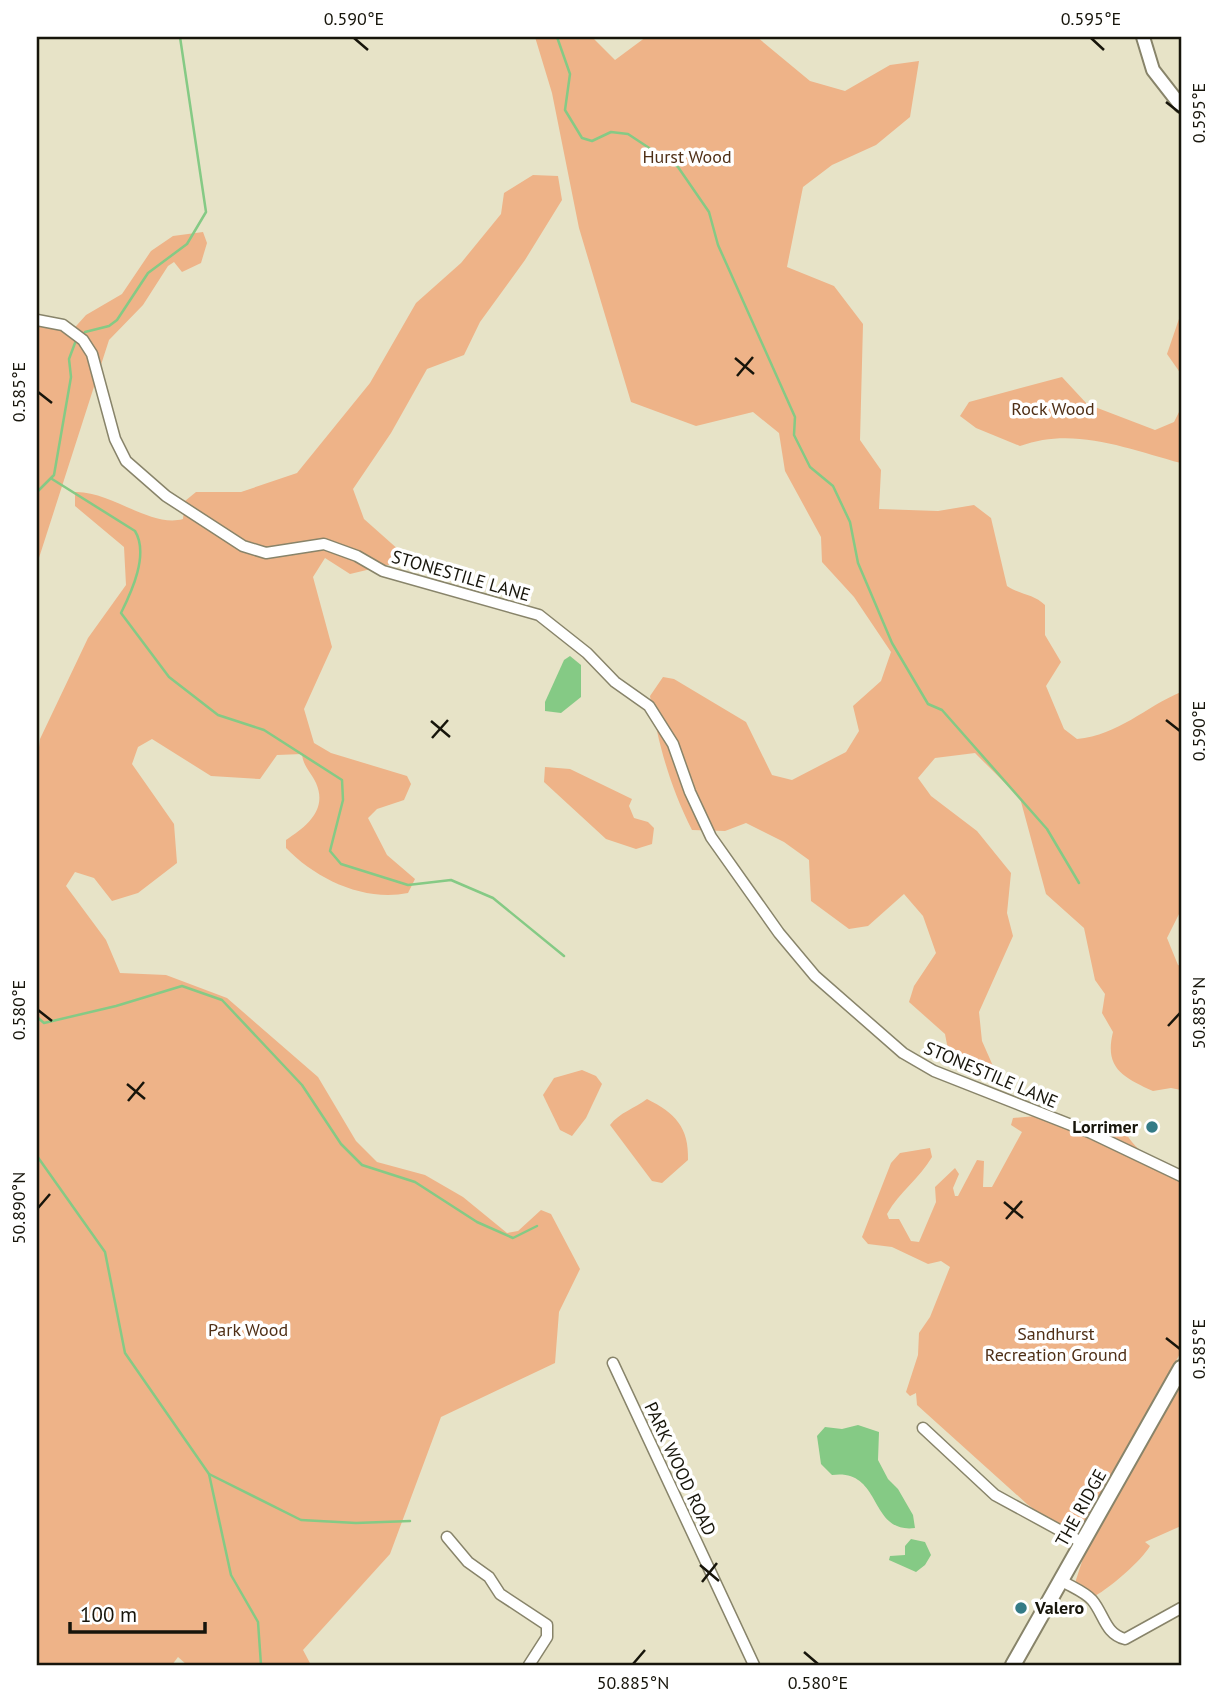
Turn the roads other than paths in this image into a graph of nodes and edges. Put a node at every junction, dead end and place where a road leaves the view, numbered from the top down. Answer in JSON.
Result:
{"nodes":[{"id":1,"x":1143,"y":37,"type":"edge"},
{"id":2,"x":1181,"y":106,"type":"edge"},
{"id":3,"x":37,"y":320,"type":"edge"},
{"id":4,"x":1181,"y":1176,"type":"edge"},
{"id":5,"x":613,"y":1363,"type":"dead end"},
{"id":6,"x":1181,"y":1368,"type":"edge"},
{"id":7,"x":923,"y":1427,"type":"dead end"},
{"id":8,"x":446,"y":1537,"type":"dead end"},
{"id":9,"x":1083,"y":1543,"type":"junction"},
{"id":10,"x":1062,"y":1581,"type":"junction"},
{"id":11,"x":1181,"y":1608,"type":"edge"},
{"id":12,"x":529,"y":1665,"type":"edge"},
{"id":13,"x":754,"y":1665,"type":"edge"},
{"id":14,"x":1013,"y":1665,"type":"edge"}],
"edges":[{"from":1,"to":2,"type":"street"},
{"from":3,"to":4,"type":"street","name":"STONESTILE LANE"},
{"from":5,"to":13,"type":"street","name":"PARK WOOD ROAD"},
{"from":6,"to":9,"type":"main road","name":"THE RIDGE"},
{"from":7,"to":9,"type":"street"},
{"from":8,"to":12,"type":"street"},
{"from":9,"to":10,"type":"main road","name":"THE RIDGE"},
{"from":10,"to":11,"type":"street"},
{"from":10,"to":14,"type":"main road","name":"THE RIDGE"}]}
